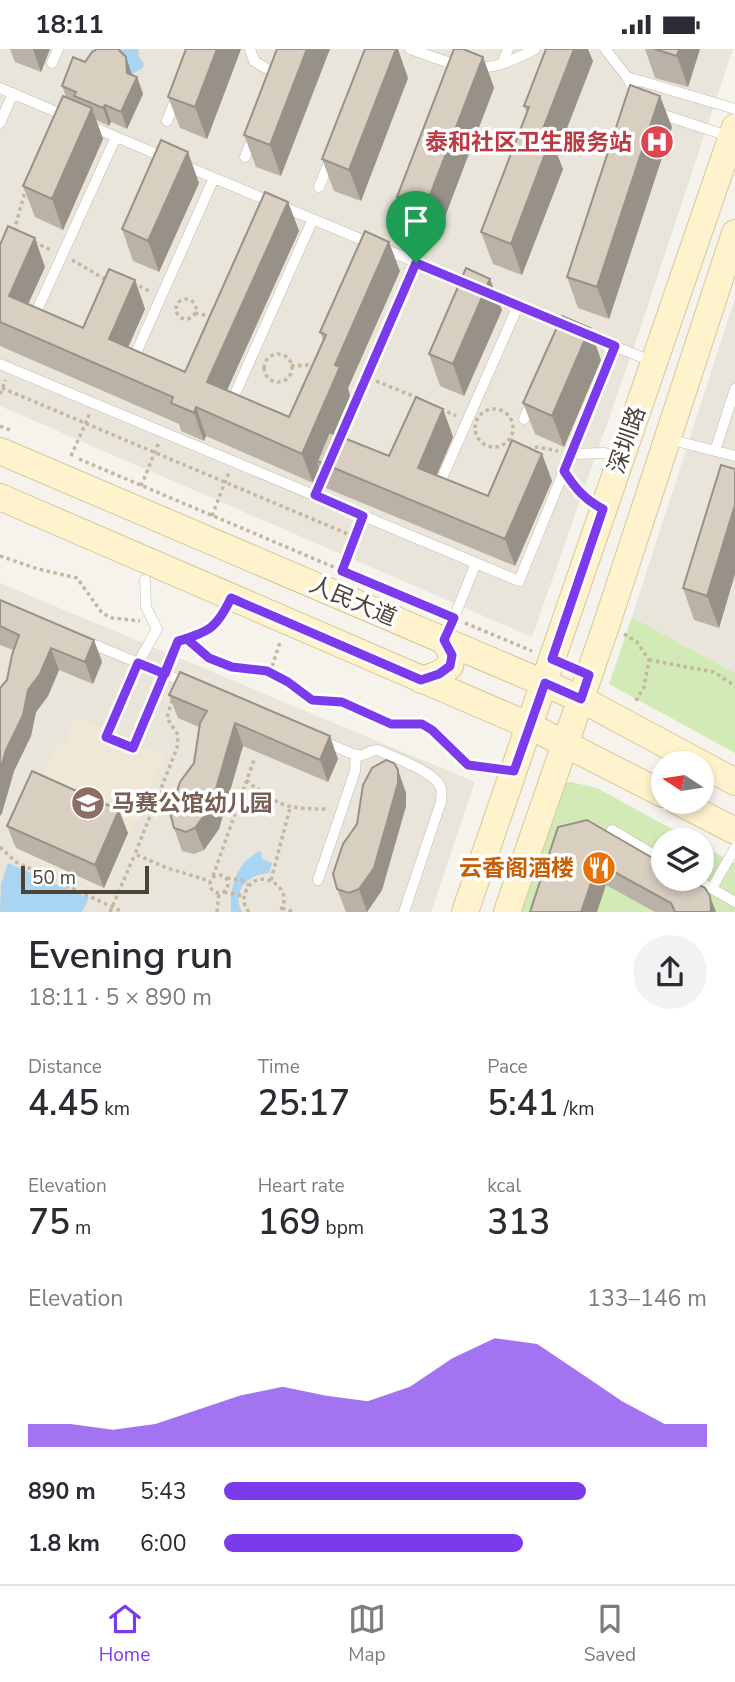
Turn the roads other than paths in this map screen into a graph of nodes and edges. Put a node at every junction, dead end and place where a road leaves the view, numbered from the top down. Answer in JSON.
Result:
{"nodes":[{"id":1,"x":58,"y":49,"type":"edge"},
{"id":2,"x":250,"y":49,"type":"edge"},
{"id":3,"x":410,"y":49,"type":"edge"},
{"id":4,"x":508,"y":49,"type":"edge"},
{"id":5,"x":535,"y":49,"type":"edge"},
{"id":6,"x":605,"y":49,"type":"edge"},
{"id":7,"x":52,"y":63,"type":"dead end"},
{"id":8,"x":456,"y":63,"type":"junction"},
{"id":9,"x":502,"y":64,"type":"junction"},
{"id":10,"x":627,"y":77,"type":"junction"},
{"id":11,"x":453,"y":78,"type":"edge"},
{"id":12,"x":180,"y":85,"type":"edge"},
{"id":13,"x":273,"y":87,"type":"edge"},
{"id":14,"x":0,"y":88,"type":"edge"},
{"id":15,"x":13,"y":93,"type":"junction"},
{"id":16,"x":735,"y":109,"type":"edge"},
{"id":17,"x":167,"y":121,"type":"edge"},
{"id":18,"x":259,"y":122,"type":"edge"},
{"id":19,"x":0,"y":123,"type":"edge"},
{"id":20,"x":733,"y":132,"type":"edge"},
{"id":21,"x":116,"y":137,"type":"junction"},
{"id":22,"x":334,"y":150,"type":"edge"},
{"id":23,"x":245,"y":157,"type":"edge"},
{"id":24,"x":215,"y":178,"type":"junction"},
{"id":25,"x":319,"y":187,"type":"dead end"},
{"id":26,"x":411,"y":187,"type":"edge"},
{"id":27,"x":313,"y":219,"type":"junction"},
{"id":28,"x":398,"y":223,"type":"dead end"},
{"id":29,"x":735,"y":233,"type":"edge"},
{"id":30,"x":416,"y":263,"type":"junction"},
{"id":31,"x":518,"y":306,"type":"junction"},
{"id":32,"x":32,"y":322,"type":"edge"},
{"id":33,"x":562,"y":324,"type":"junction"},
{"id":34,"x":557,"y":336,"type":"edge"},
{"id":35,"x":615,"y":346,"type":"junction"},
{"id":36,"x":654,"y":362,"type":"junction"},
{"id":37,"x":0,"y":364,"type":"edge"},
{"id":38,"x":130,"y":366,"type":"edge"},
{"id":39,"x":735,"y":389,"type":"edge"},
{"id":40,"x":534,"y":395,"type":"edge"},
{"id":41,"x":230,"y":407,"type":"edge"},
{"id":42,"x":524,"y":419,"type":"edge"},
{"id":43,"x":668,"y":439,"type":"junction"},
{"id":44,"x":6,"y":441,"type":"edge"},
{"id":45,"x":715,"y":451,"type":"junction"},
{"id":46,"x":571,"y":454,"type":"junction"},
{"id":47,"x":735,"y":456,"type":"edge"},
{"id":48,"x":622,"y":457,"type":"junction"},
{"id":49,"x":564,"y":471,"type":"junction"},
{"id":50,"x":77,"y":483,"type":"junction"},
{"id":51,"x":437,"y":491,"type":"edge"},
{"id":52,"x":315,"y":495,"type":"junction"},
{"id":53,"x":0,"y":498,"type":"edge"},
{"id":54,"x":603,"y":509,"type":"junction"},
{"id":55,"x":62,"y":524,"type":"junction"},
{"id":56,"x":476,"y":563,"type":"junction"},
{"id":57,"x":145,"y":580,"type":"dead end"},
{"id":58,"x":228,"y":605,"type":"junction"},
{"id":59,"x":449,"y":629,"type":"junction"},
{"id":60,"x":75,"y":637,"type":"edge"},
{"id":61,"x":138,"y":663,"type":"junction"},
{"id":62,"x":548,"y":671,"type":"junction"},
{"id":63,"x":165,"y":674,"type":"junction"},
{"id":64,"x":421,"y":680,"type":"junction"},
{"id":65,"x":192,"y":685,"type":"edge"},
{"id":66,"x":581,"y":699,"type":"junction"},
{"id":67,"x":530,"y":726,"type":"junction"},
{"id":68,"x":318,"y":739,"type":"edge"},
{"id":69,"x":566,"y":745,"type":"junction"},
{"id":70,"x":674,"y":751,"type":"edge"},
{"id":71,"x":356,"y":755,"type":"junction"},
{"id":72,"x":714,"y":772,"type":"edge"},
{"id":73,"x":735,"y":782,"type":"edge"},
{"id":74,"x":651,"y":788,"type":"edge"},
{"id":75,"x":702,"y":814,"type":"edge"},
{"id":76,"x":612,"y":829,"type":"dead end"},
{"id":77,"x":735,"y":831,"type":"edge"},
{"id":78,"x":735,"y":848,"type":"edge"},
{"id":79,"x":651,"y":853,"type":"edge"},
{"id":80,"x":317,"y":880,"type":"dead end"},
{"id":81,"x":714,"y":885,"type":"edge"},
{"id":82,"x":714,"y":889,"type":"edge"},
{"id":83,"x":735,"y":902,"type":"edge"},
{"id":84,"x":404,"y":912,"type":"edge"},
{"id":85,"x":465,"y":912,"type":"edge"},
{"id":86,"x":507,"y":912,"type":"edge"}],
"edges":[{"from":1,"to":7,"type":"lane"},
{"from":2,"to":13,"type":"lane"},
{"from":3,"to":8,"type":"lane"},
{"from":4,"to":9,"type":"lane"},
{"from":5,"to":9,"type":"lane"},
{"from":6,"to":10,"type":"lane"},
{"from":8,"to":9,"type":"lane"},
{"from":8,"to":11,"type":"lane"},
{"from":10,"to":16,"type":"lane"},
{"from":10,"to":20,"type":"lane"},
{"from":12,"to":17,"type":"lane"},
{"from":14,"to":15,"type":"lane"},
{"from":15,"to":19,"type":"lane"},
{"from":15,"to":21,"type":"lane"},
{"from":18,"to":23,"type":"lane"},
{"from":20,"to":36,"type":"main road","name":"深圳路"},
{"from":21,"to":24,"type":"lane"},
{"from":21,"to":32,"type":"lane"},
{"from":22,"to":25,"type":"lane"},
{"from":24,"to":27,"type":"lane"},
{"from":24,"to":38,"type":"lane"},
{"from":26,"to":28,"type":"lane"},
{"from":27,"to":30,"type":"lane"},
{"from":27,"to":41,"type":"lane"},
{"from":29,"to":43,"type":"main road","name":"深圳路"},
{"from":30,"to":31,"type":"lane"},
{"from":30,"to":52,"type":"lane"},
{"from":31,"to":33,"type":"lane"},
{"from":31,"to":51,"type":"lane"},
{"from":33,"to":34,"type":"lane"},
{"from":33,"to":35,"type":"lane"},
{"from":35,"to":36,"type":"lane"},
{"from":35,"to":46,"type":"lane"},
{"from":36,"to":48,"type":"main road","name":"深圳路"},
{"from":37,"to":52,"type":"lane"},
{"from":39,"to":45,"type":"lane"},
{"from":40,"to":42,"type":"lane"},
{"from":43,"to":45,"type":"lane"},
{"from":43,"to":66,"type":"main road","name":"深圳路"},
{"from":44,"to":50,"type":"main road","name":"人民大道"},
{"from":45,"to":47,"type":"lane"},
{"from":46,"to":48,"type":"lane"},
{"from":46,"to":49,"type":"lane"},
{"from":48,"to":54,"type":"main road","name":"深圳路"},
{"from":49,"to":54,"type":"lane"},
{"from":49,"to":56,"type":"lane"},
{"from":50,"to":55,"type":"main road"},
{"from":50,"to":59,"type":"main road","name":"人民大道"},
{"from":52,"to":56,"type":"lane"},
{"from":53,"to":55,"type":"main road","name":"人民大道"},
{"from":54,"to":62,"type":"main road","name":"深圳路"},
{"from":55,"to":58,"type":"main road","name":"人民大道"},
{"from":56,"to":59,"type":"lane"},
{"from":57,"to":61,"type":"lane"},
{"from":58,"to":63,"type":"lane"},
{"from":58,"to":64,"type":"main road","name":"人民大道"},
{"from":59,"to":62,"type":"main road","name":"人民大道"},
{"from":59,"to":64,"type":"main road"},
{"from":60,"to":61,"type":"lane"},
{"from":61,"to":63,"type":"lane"},
{"from":62,"to":66,"type":"main road","name":"人民大道"},
{"from":62,"to":67,"type":"main road","name":"深圳路"},
{"from":63,"to":65,"type":"lane"},
{"from":64,"to":67,"type":"main road","name":"人民大道"},
{"from":66,"to":69,"type":"main road","name":"深圳路"},
{"from":66,"to":70,"type":"main road","name":"人民大道"},
{"from":67,"to":69,"type":"main road","name":"人民大道"},
{"from":67,"to":85,"type":"main road","name":"深圳路"},
{"from":68,"to":71,"type":"lane"},
{"from":69,"to":74,"type":"main road","name":"人民大道"},
{"from":69,"to":86,"type":"main road","name":"深圳路"},
{"from":71,"to":80,"type":"lane"},
{"from":71,"to":84,"type":"lane"},
{"from":72,"to":73,"type":"main road","name":"人民大道"},
{"from":75,"to":77,"type":"main road"},
{"from":76,"to":79,"type":"lane"},
{"from":78,"to":81,"type":"lane"},
{"from":82,"to":83,"type":"lane"}]}
